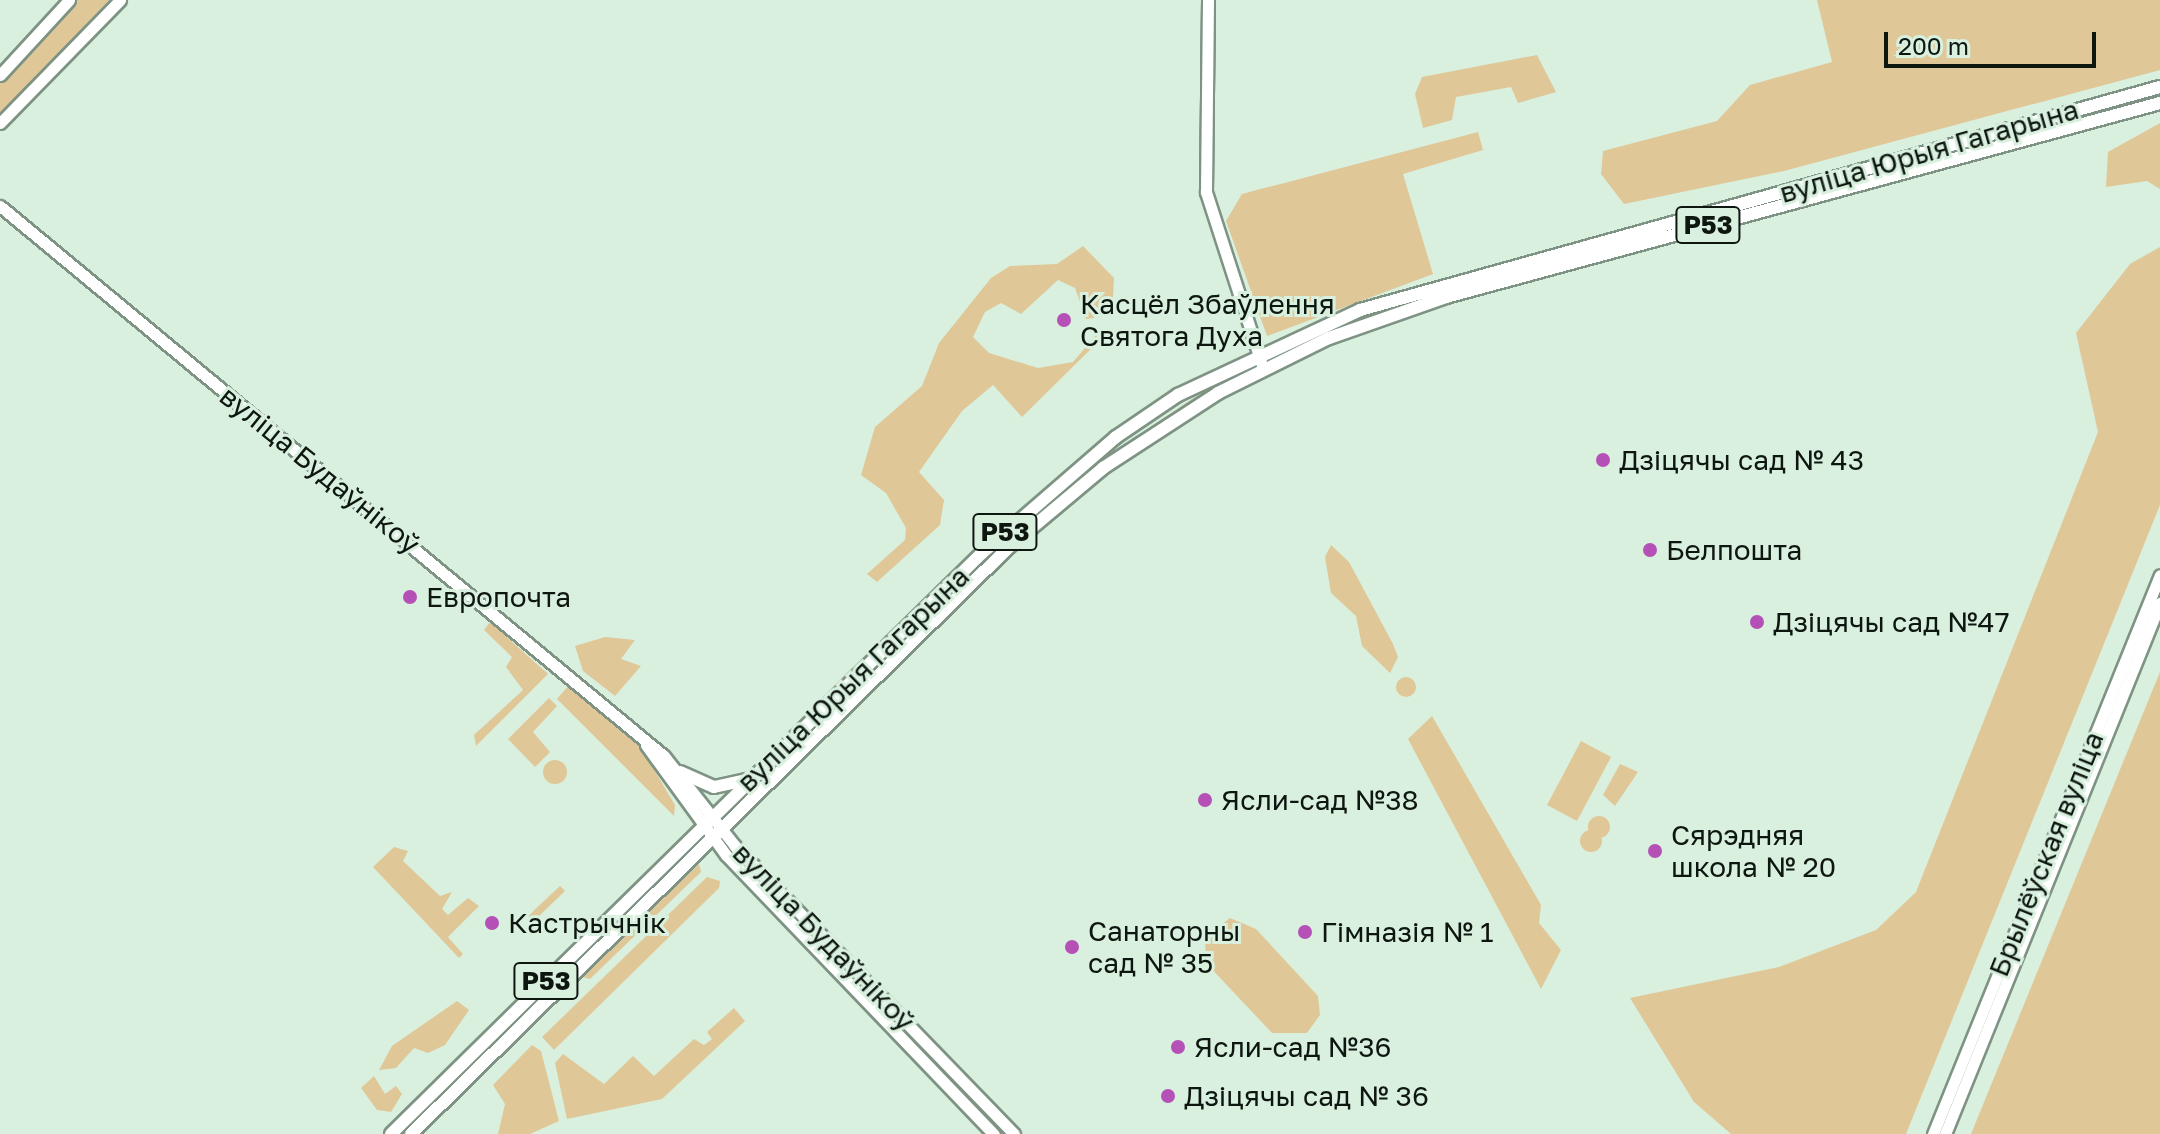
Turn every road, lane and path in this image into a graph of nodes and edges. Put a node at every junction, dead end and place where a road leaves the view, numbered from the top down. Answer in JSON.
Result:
{"nodes":[{"id":1,"x":69,"y":0,"type":"edge"},
{"id":2,"x":120,"y":0,"type":"edge"},
{"id":3,"x":1208,"y":0,"type":"edge"},
{"id":4,"x":0,"y":75,"type":"edge"},
{"id":5,"x":2160,"y":87,"type":"edge"},
{"id":6,"x":2160,"y":103,"type":"edge"},
{"id":7,"x":0,"y":123,"type":"edge"},
{"id":8,"x":0,"y":206,"type":"edge"},
{"id":9,"x":1257,"y":354,"type":"junction"},
{"id":10,"x":1263,"y":369,"type":"junction"},
{"id":11,"x":2160,"y":575,"type":"edge"},
{"id":12,"x":2160,"y":603,"type":"edge"},
{"id":13,"x":640,"y":735,"type":"junction"},
{"id":14,"x":680,"y":772,"type":"junction"},
{"id":15,"x":752,"y":779,"type":"junction"},
{"id":16,"x":712,"y":817,"type":"junction"},
{"id":17,"x":702,"y":827,"type":"junction"},
{"id":18,"x":722,"y":830,"type":"junction"},
{"id":19,"x":712,"y":839,"type":"junction"},
{"id":20,"x":825,"y":948,"type":"junction"},
{"id":21,"x":910,"y":1026,"type":"junction"},
{"id":22,"x":899,"y":1037,"type":"junction"},
{"id":23,"x":391,"y":1134,"type":"edge"},
{"id":24,"x":411,"y":1134,"type":"edge"},
{"id":25,"x":994,"y":1134,"type":"edge"},
{"id":26,"x":1014,"y":1134,"type":"edge"},
{"id":27,"x":1933,"y":1134,"type":"edge"},
{"id":28,"x":1945,"y":1134,"type":"edge"}],
"edges":[{"from":1,"to":4,"type":"street"},
{"from":2,"to":7,"type":"street"},
{"from":3,"to":9,"type":"street"},
{"from":5,"to":9,"type":"main road","name":"вуліца Юрыя Гагарына","number":"Р53"},
{"from":6,"to":10,"type":"main road","name":"вуліца Юрыя Гагарына","number":"Р53"},
{"from":8,"to":13,"type":"street","name":"вуліца Будаўнікоў"},
{"from":9,"to":10,"type":"street"},
{"from":9,"to":15,"type":"main road","name":"вуліца Юрыя Гагарына","number":"Р53"},
{"from":10,"to":18,"type":"main road","name":"вуліца Юрыя Гагарына","number":"Р53"},
{"from":11,"to":27,"type":"street","name":"Брылёўская вуліца"},
{"from":12,"to":28,"type":"street","name":"Брылёўская вуліца"},
{"from":13,"to":14,"type":"street","name":"вуліца Будаўнікоў"},
{"from":13,"to":17,"type":"street","name":"вуліца Будаўнікоў"},
{"from":14,"to":15,"type":"main road"},
{"from":14,"to":16,"type":"street","name":"вуліца Будаўнікоў"},
{"from":15,"to":16,"type":"main road","name":"вуліца Юрыя Гагарына","number":"Р53"},
{"from":16,"to":17,"type":"main road","name":"вуліца Юрыя Гагарына","number":"Р53"},
{"from":16,"to":18,"type":"street","name":"вуліца Будаўнікоў"},
{"from":17,"to":19,"type":"street","name":"вуліца Будаўнікоў"},
{"from":17,"to":23,"type":"main road","name":"вуліца Юрыя Гагарына","number":"Р53"},
{"from":18,"to":19,"type":"main road","name":"вуліца Юрыя Гагарына","number":"Р53"},
{"from":18,"to":20,"type":"street","name":"вуліца Будаўнікоў"},
{"from":19,"to":20,"type":"street","name":"вуліца Будаўнікоў"},
{"from":19,"to":24,"type":"main road","name":"вуліца Юрыя Гагарына","number":"Р53"},
{"from":20,"to":21,"type":"street","name":"вуліца Будаўнікоў"},
{"from":20,"to":22,"type":"street","name":"вуліца Будаўнікоў"},
{"from":21,"to":22,"type":"street"},
{"from":21,"to":26,"type":"street","name":"вуліца Будаўнікоў"},
{"from":22,"to":25,"type":"street","name":"вуліца Будаўнікоў"}]}
